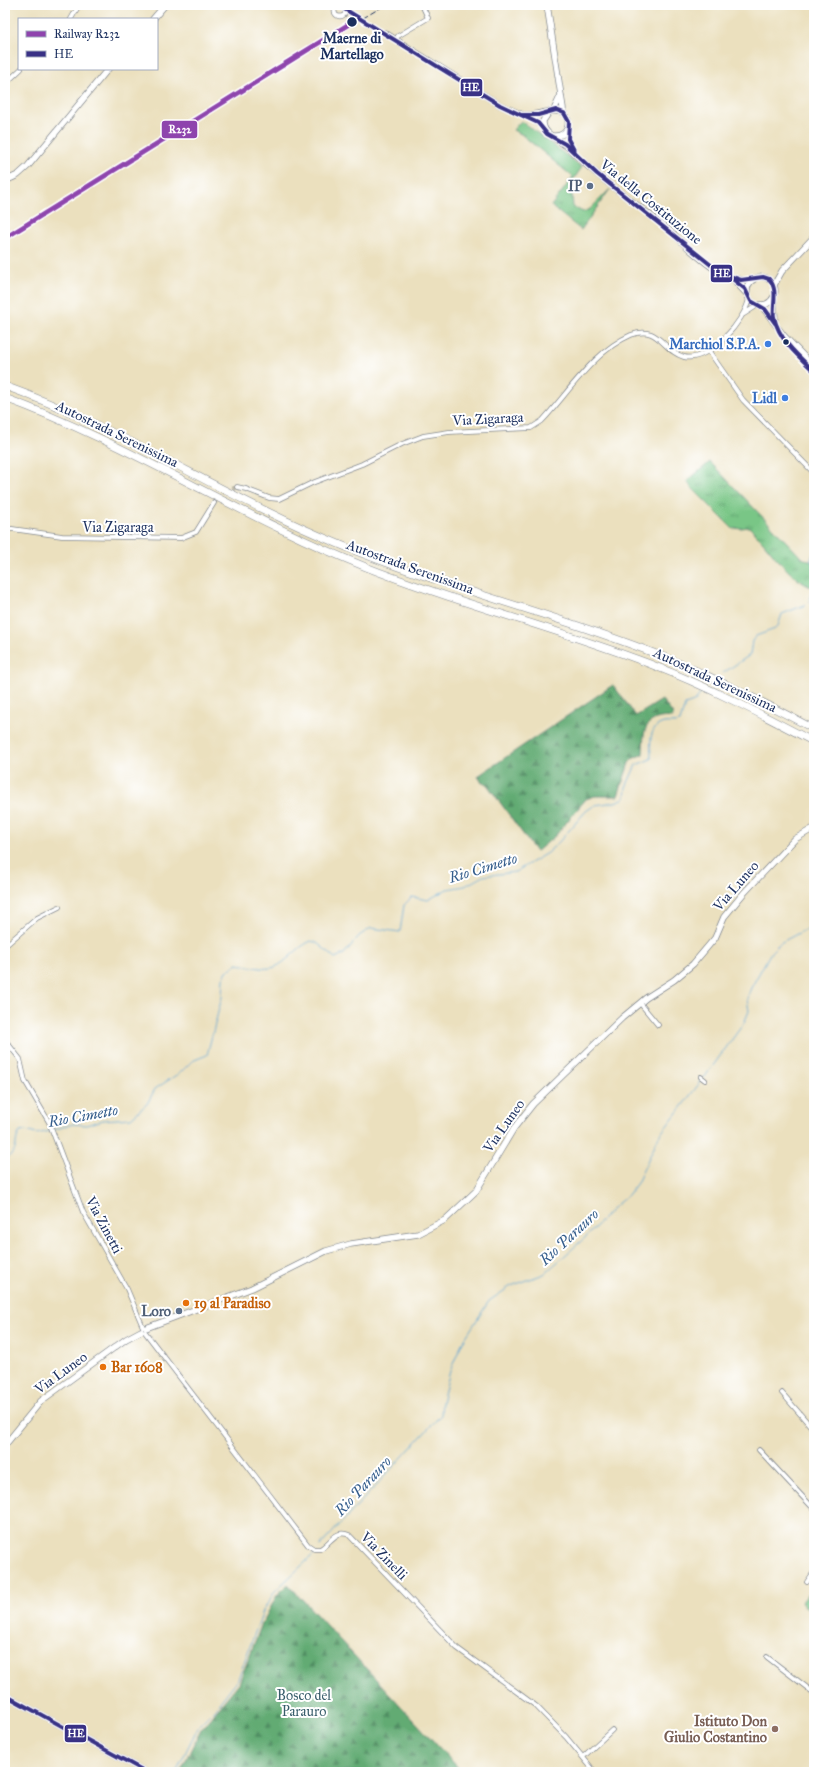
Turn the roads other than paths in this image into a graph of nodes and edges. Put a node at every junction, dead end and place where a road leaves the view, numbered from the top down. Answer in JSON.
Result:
{"nodes":[{"id":1,"x":79,"y":5,"type":"edge"},
{"id":2,"x":165,"y":5,"type":"edge"},
{"id":3,"x":330,"y":5,"type":"edge"},
{"id":4,"x":342,"y":5,"type":"edge"},
{"id":5,"x":422,"y":5,"type":"edge"},
{"id":6,"x":547,"y":5,"type":"edge"},
{"id":7,"x":335,"y":10,"type":"junction"},
{"id":8,"x":72,"y":18,"type":"edge"},
{"id":9,"x":153,"y":18,"type":"edge"},
{"id":10,"x":385,"y":33,"type":"tunnel mouth"},
{"id":11,"x":398,"y":36,"type":"dead end"},
{"id":12,"x":20,"y":70,"type":"edge"},
{"id":13,"x":107,"y":70,"type":"edge"},
{"id":14,"x":5,"y":84,"type":"edge"},
{"id":15,"x":561,"y":95,"type":"junction"},
{"id":16,"x":552,"y":111,"type":"junction"},
{"id":17,"x":563,"y":112,"type":"junction"},
{"id":18,"x":521,"y":114,"type":"junction"},
{"id":19,"x":543,"y":126,"type":"junction"},
{"id":20,"x":567,"y":130,"type":"junction"},
{"id":21,"x":552,"y":136,"type":"junction"},
{"id":22,"x":578,"y":157,"type":"junction"},
{"id":23,"x":5,"y":181,"type":"edge"},
{"id":24,"x":814,"y":237,"type":"edge"},
{"id":25,"x":782,"y":271,"type":"junction"},
{"id":26,"x":729,"y":276,"type":"junction"},
{"id":27,"x":765,"y":278,"type":"junction"},
{"id":28,"x":754,"y":280,"type":"junction"},
{"id":29,"x":774,"y":286,"type":"junction"},
{"id":30,"x":748,"y":296,"type":"junction"},
{"id":31,"x":774,"y":298,"type":"junction"},
{"id":32,"x":760,"y":305,"type":"junction"},
{"id":33,"x":743,"y":316,"type":"junction"},
{"id":34,"x":775,"y":323,"type":"junction"},
{"id":35,"x":708,"y":350,"type":"junction"},
{"id":36,"x":814,"y":367,"type":"edge"},
{"id":37,"x":5,"y":386,"type":"edge"},
{"id":38,"x":5,"y":398,"type":"edge"},
{"id":39,"x":814,"y":473,"type":"edge"},
{"id":40,"x":237,"y":487,"type":"dead end"},
{"id":41,"x":214,"y":503,"type":"tunnel mouth"},
{"id":42,"x":5,"y":528,"type":"edge"},
{"id":43,"x":814,"y":729,"type":"edge"},
{"id":44,"x":814,"y":742,"type":"edge"},
{"id":45,"x":814,"y":828,"type":"edge"},
{"id":46,"x":59,"y":907,"type":"dead end"},
{"id":47,"x":5,"y":946,"type":"edge"},
{"id":48,"x":640,"y":1003,"type":"junction"},
{"id":49,"x":658,"y":1025,"type":"dead end"},
{"id":50,"x":5,"y":1040,"type":"edge"},
{"id":51,"x":144,"y":1330,"type":"junction"},
{"id":52,"x":782,"y":1393,"type":"dead end"},
{"id":53,"x":814,"y":1430,"type":"edge"},
{"id":54,"x":5,"y":1445,"type":"edge"},
{"id":55,"x":759,"y":1450,"type":"dead end"},
{"id":56,"x":814,"y":1509,"type":"edge"},
{"id":57,"x":814,"y":1572,"type":"edge"},
{"id":58,"x":807,"y":1582,"type":"dead end"},
{"id":59,"x":767,"y":1657,"type":"dead end"},
{"id":60,"x":814,"y":1693,"type":"edge"},
{"id":61,"x":5,"y":1695,"type":"edge"},
{"id":62,"x":612,"y":1730,"type":"dead end"},
{"id":63,"x":583,"y":1757,"type":"junction"},
{"id":64,"x":146,"y":1772,"type":"edge"},
{"id":65,"x":595,"y":1772,"type":"edge"}],
"edges":[{"from":1,"to":8,"type":"street"},
{"from":2,"to":9,"type":"street"},
{"from":3,"to":7,"type":"street"},
{"from":4,"to":7,"type":"street"},
{"from":4,"to":7,"type":"street"},
{"from":5,"to":11,"type":"street"},
{"from":6,"to":15,"type":"street"},
{"from":10,"to":18,"type":"street"},
{"from":12,"to":14,"type":"street"},
{"from":13,"to":23,"type":"street"},
{"from":15,"to":16,"type":"street"},
{"from":15,"to":17,"type":"street"},
{"from":16,"to":17,"type":"street"},
{"from":16,"to":18,"type":"street"},
{"from":16,"to":19,"type":"street"},
{"from":17,"to":20,"type":"street"},
{"from":18,"to":19,"type":"street"},
{"from":19,"to":21,"type":"street"},
{"from":20,"to":21,"type":"street"},
{"from":20,"to":22,"type":"street","name":"Via della Costituzione"},
{"from":21,"to":22,"type":"street","name":"Via della Costituzione"},
{"from":22,"to":26,"type":"street","name":"Via della Costituzione"},
{"from":24,"to":25,"type":"street"},
{"from":25,"to":27,"type":"street"},
{"from":25,"to":29,"type":"street"},
{"from":26,"to":28,"type":"street","name":"Via della Costituzione"},
{"from":26,"to":30,"type":"street","name":"Via della Costituzione"},
{"from":27,"to":28,"type":"street"},
{"from":27,"to":29,"type":"street"},
{"from":28,"to":30,"type":"street"},
{"from":29,"to":31,"type":"street"},
{"from":30,"to":32,"type":"street"},
{"from":30,"to":33,"type":"street","name":"Via Zigaraga"},
{"from":31,"to":32,"type":"street"},
{"from":31,"to":34,"type":"street"},
{"from":32,"to":33,"type":"street","name":"Via Zigaraga"},
{"from":32,"to":34,"type":"street"},
{"from":33,"to":35,"type":"street","name":"Via Zigaraga"},
{"from":34,"to":36,"type":"street"},
{"from":35,"to":39,"type":"street"},
{"from":35,"to":40,"type":"street","name":"Via Zigaraga"},
{"from":37,"to":43,"type":"highway","name":"Autostrada Serenissima"},
{"from":38,"to":44,"type":"highway","name":"Autostrada Serenissima"},
{"from":41,"to":42,"type":"street","name":"Via Zigaraga"},
{"from":45,"to":48,"type":"street","name":"Via Luneo"},
{"from":46,"to":47,"type":"street"},
{"from":48,"to":49,"type":"street"},
{"from":48,"to":51,"type":"street","name":"Via Luneo"},
{"from":50,"to":51,"type":"street","name":"Via Zinetti"},
{"from":51,"to":54,"type":"street","name":"Via Luneo"},
{"from":51,"to":63,"type":"street","name":"Via Zinelli"},
{"from":52,"to":53,"type":"street"},
{"from":55,"to":56,"type":"street"},
{"from":57,"to":58,"type":"street"},
{"from":59,"to":60,"type":"street"},
{"from":61,"to":64,"type":"street"},
{"from":62,"to":63,"type":"street"},
{"from":63,"to":65,"type":"street","name":"Via Zinelli"}]}
